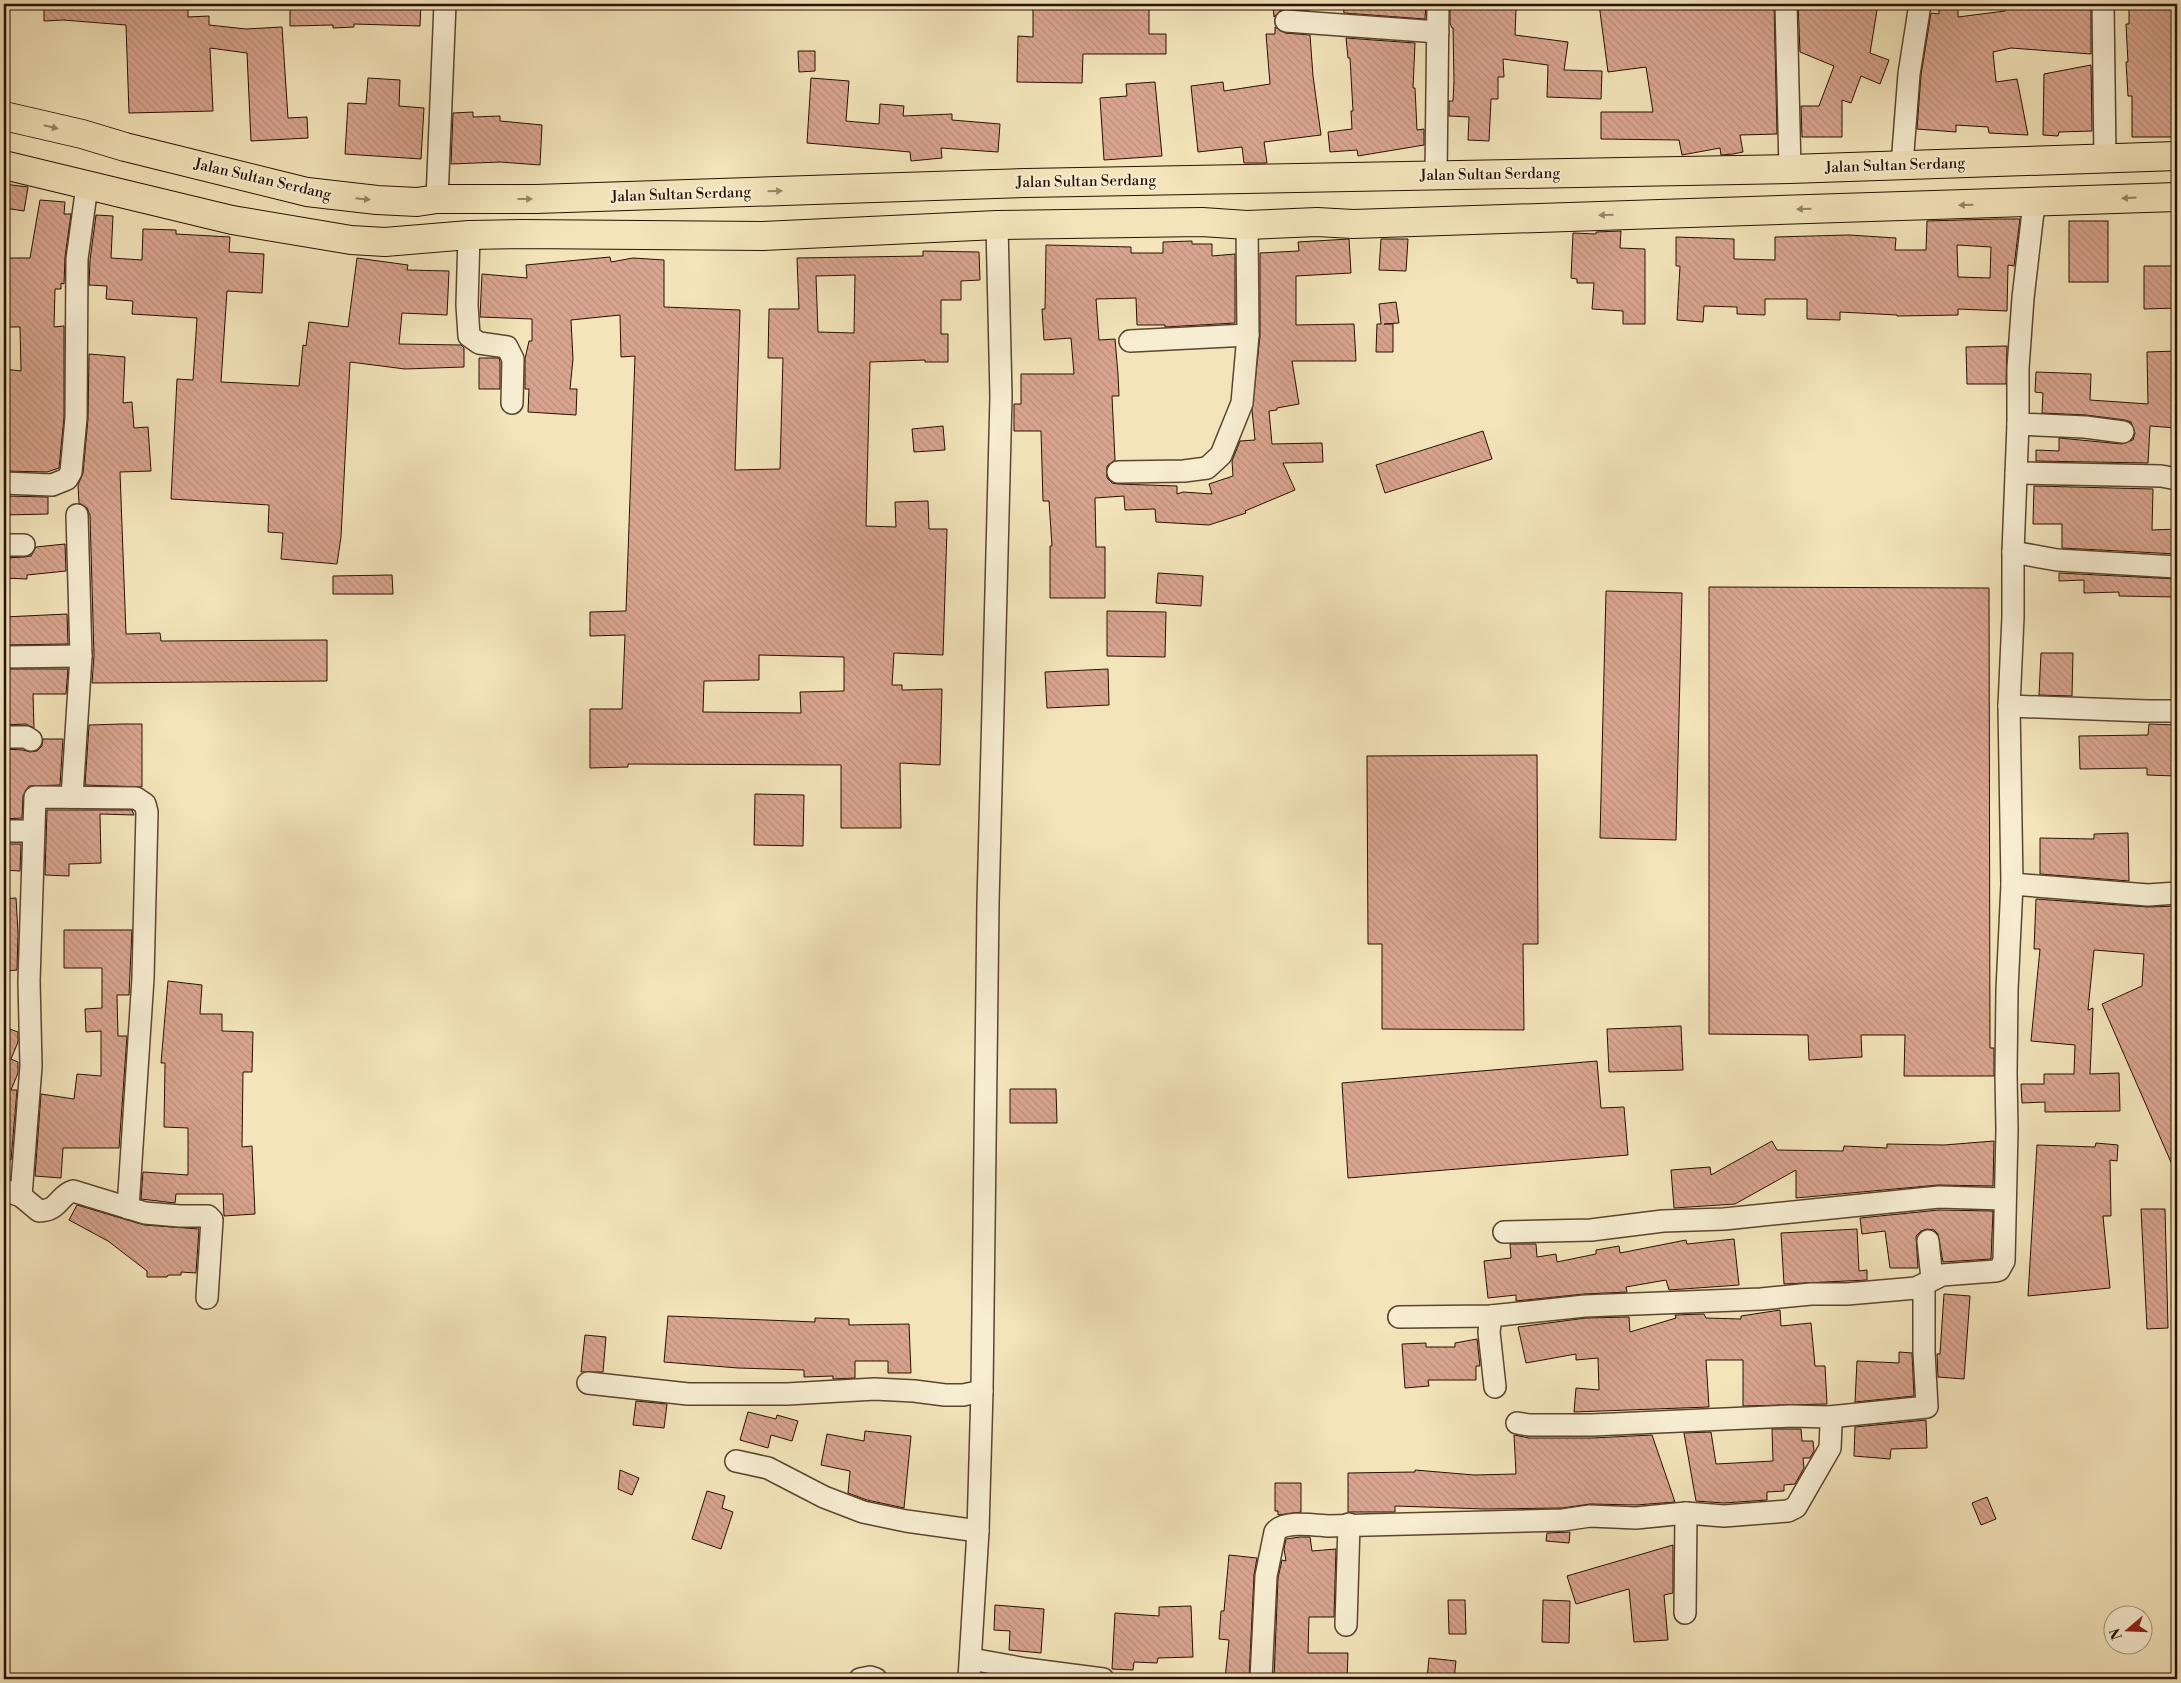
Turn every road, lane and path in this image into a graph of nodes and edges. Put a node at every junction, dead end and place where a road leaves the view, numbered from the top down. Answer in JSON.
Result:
{"nodes":[{"id":1,"x":445,"y":4,"type":"edge"},
{"id":2,"x":1438,"y":4,"type":"edge"},
{"id":3,"x":1786,"y":4,"type":"edge"},
{"id":4,"x":1920,"y":4,"type":"edge"},
{"id":5,"x":2103,"y":4,"type":"edge"},
{"id":6,"x":1286,"y":21,"type":"dead end"},
{"id":7,"x":1438,"y":32,"type":"junction"},
{"id":8,"x":4,"y":116,"type":"edge"},
{"id":9,"x":2177,"y":156,"type":"edge"},
{"id":10,"x":2105,"y":158,"type":"junction"},
{"id":11,"x":4,"y":165,"type":"edge"},
{"id":12,"x":1902,"y":165,"type":"junction"},
{"id":13,"x":1790,"y":168,"type":"junction"},
{"id":14,"x":1648,"y":170,"type":"junction"},
{"id":15,"x":1436,"y":175,"type":"junction"},
{"id":16,"x":87,"y":186,"type":"junction"},
{"id":17,"x":2177,"y":197,"type":"edge"},
{"id":18,"x":437,"y":199,"type":"junction"},
{"id":19,"x":2034,"y":203,"type":"junction"},
{"id":20,"x":1648,"y":213,"type":"junction"},
{"id":21,"x":997,"y":225,"type":"junction"},
{"id":22,"x":1247,"y":225,"type":"junction"},
{"id":23,"x":470,"y":235,"type":"junction"},
{"id":24,"x":1248,"y":335,"type":"junction"},
{"id":25,"x":1130,"y":341,"type":"dead end"},
{"id":26,"x":512,"y":403,"type":"dead end"},
{"id":27,"x":2018,"y":424,"type":"junction"},
{"id":28,"x":2123,"y":432,"type":"dead end"},
{"id":29,"x":1118,"y":472,"type":"dead end"},
{"id":30,"x":2016,"y":473,"type":"junction"},
{"id":31,"x":2177,"y":479,"type":"edge"},
{"id":32,"x":4,"y":483,"type":"edge"},
{"id":33,"x":77,"y":515,"type":"dead end"},
{"id":34,"x":2013,"y":552,"type":"junction"},
{"id":35,"x":2177,"y":567,"type":"edge"},
{"id":36,"x":81,"y":656,"type":"junction"},
{"id":37,"x":4,"y":657,"type":"edge"},
{"id":38,"x":2009,"y":706,"type":"junction"},
{"id":39,"x":2177,"y":710,"type":"edge"},
{"id":40,"x":4,"y":736,"type":"edge"},
{"id":41,"x":31,"y":740,"type":"dead end"},
{"id":42,"x":72,"y":797,"type":"junction"},
{"id":43,"x":4,"y":831,"type":"edge"},
{"id":44,"x":32,"y":831,"type":"junction"},
{"id":45,"x":2012,"y":884,"type":"junction"},
{"id":46,"x":2177,"y":894,"type":"edge"},
{"id":47,"x":12,"y":1193,"type":"edge"},
{"id":48,"x":2004,"y":1199,"type":"junction"},
{"id":49,"x":128,"y":1208,"type":"junction"},
{"id":50,"x":1504,"y":1232,"type":"dead end"},
{"id":51,"x":1928,"y":1241,"type":"dead end"},
{"id":52,"x":1928,"y":1282,"type":"junction"},
{"id":53,"x":207,"y":1298,"type":"dead end"},
{"id":54,"x":1491,"y":1316,"type":"junction"},
{"id":55,"x":1399,"y":1317,"type":"dead end"},
{"id":56,"x":588,"y":1383,"type":"dead end"},
{"id":57,"x":1495,"y":1387,"type":"dead end"},
{"id":58,"x":982,"y":1391,"type":"junction"},
{"id":59,"x":1829,"y":1417,"type":"junction"},
{"id":60,"x":1517,"y":1423,"type":"dead end"},
{"id":61,"x":736,"y":1461,"type":"dead end"},
{"id":62,"x":1686,"y":1513,"type":"junction"},
{"id":63,"x":1349,"y":1524,"type":"junction"},
{"id":64,"x":978,"y":1531,"type":"junction"},
{"id":65,"x":1685,"y":1613,"type":"dead end"},
{"id":66,"x":1346,"y":1625,"type":"dead end"},
{"id":67,"x":970,"y":1669,"type":"edge"},
{"id":68,"x":860,"y":1679,"type":"edge"},
{"id":69,"x":876,"y":1679,"type":"edge"},
{"id":70,"x":1103,"y":1679,"type":"edge"},
{"id":71,"x":1261,"y":1679,"type":"edge"}],
"edges":[{"from":1,"to":18,"type":"street"},
{"from":2,"to":7,"type":"street"},
{"from":3,"to":13,"type":"street"},
{"from":4,"to":12,"type":"street"},
{"from":5,"to":10,"type":"street"},
{"from":6,"to":7,"type":"street"},
{"from":7,"to":15,"type":"street"},
{"from":8,"to":18,"type":"highway","name":"Jalan Sultan Serdang","one_way":true},
{"from":9,"to":10,"type":"highway","name":"Jalan Sultan Serdang"},
{"from":10,"to":12,"type":"highway","name":"Jalan Sultan Serdang"},
{"from":11,"to":16,"type":"highway"},
{"from":12,"to":13,"type":"highway","name":"Jalan Sultan Serdang"},
{"from":13,"to":14,"type":"highway","name":"Jalan Sultan Serdang"},
{"from":14,"to":15,"type":"highway","name":"Jalan Sultan Serdang"},
{"from":14,"to":20,"type":"highway"},
{"from":18,"to":15,"type":"highway","name":"Jalan Sultan Serdang","one_way":true},
{"from":16,"to":23,"type":"highway"},
{"from":16,"to":32,"type":"street"},
{"from":17,"to":19,"type":"highway","one_way":true},
{"from":19,"to":20,"type":"highway","one_way":true},
{"from":19,"to":27,"type":"street"},
{"from":20,"to":22,"type":"highway","one_way":true},
{"from":21,"to":22,"type":"highway"},
{"from":21,"to":23,"type":"highway"},
{"from":21,"to":58,"type":"street"},
{"from":22,"to":24,"type":"street"},
{"from":23,"to":26,"type":"street"},
{"from":24,"to":25,"type":"street"},
{"from":24,"to":29,"type":"street"},
{"from":27,"to":28,"type":"street"},
{"from":27,"to":30,"type":"street"},
{"from":30,"to":31,"type":"street"},
{"from":30,"to":34,"type":"street"},
{"from":33,"to":36,"type":"street"},
{"from":34,"to":35,"type":"street"},
{"from":34,"to":38,"type":"street"},
{"from":36,"to":37,"type":"street"},
{"from":36,"to":42,"type":"street"},
{"from":38,"to":39,"type":"street"},
{"from":38,"to":45,"type":"street"},
{"from":40,"to":41,"type":"street"},
{"from":42,"to":44,"type":"street"},
{"from":42,"to":49,"type":"street"},
{"from":43,"to":44,"type":"street"},
{"from":44,"to":47,"type":"street"},
{"from":45,"to":46,"type":"street"},
{"from":45,"to":48,"type":"street"},
{"from":47,"to":49,"type":"street"},
{"from":48,"to":50,"type":"street"},
{"from":48,"to":52,"type":"street"},
{"from":49,"to":53,"type":"street"},
{"from":51,"to":52,"type":"street"},
{"from":52,"to":54,"type":"street"},
{"from":52,"to":59,"type":"street"},
{"from":54,"to":55,"type":"street"},
{"from":54,"to":57,"type":"street"},
{"from":56,"to":58,"type":"street"},
{"from":58,"to":64,"type":"street"},
{"from":59,"to":60,"type":"street"},
{"from":59,"to":62,"type":"street"},
{"from":61,"to":64,"type":"street"},
{"from":62,"to":63,"type":"street"},
{"from":62,"to":65,"type":"street"},
{"from":63,"to":66,"type":"street"},
{"from":63,"to":71,"type":"street"},
{"from":64,"to":67,"type":"street"},
{"from":67,"to":70,"type":"street"},
{"from":68,"to":69,"type":"street"}]}
